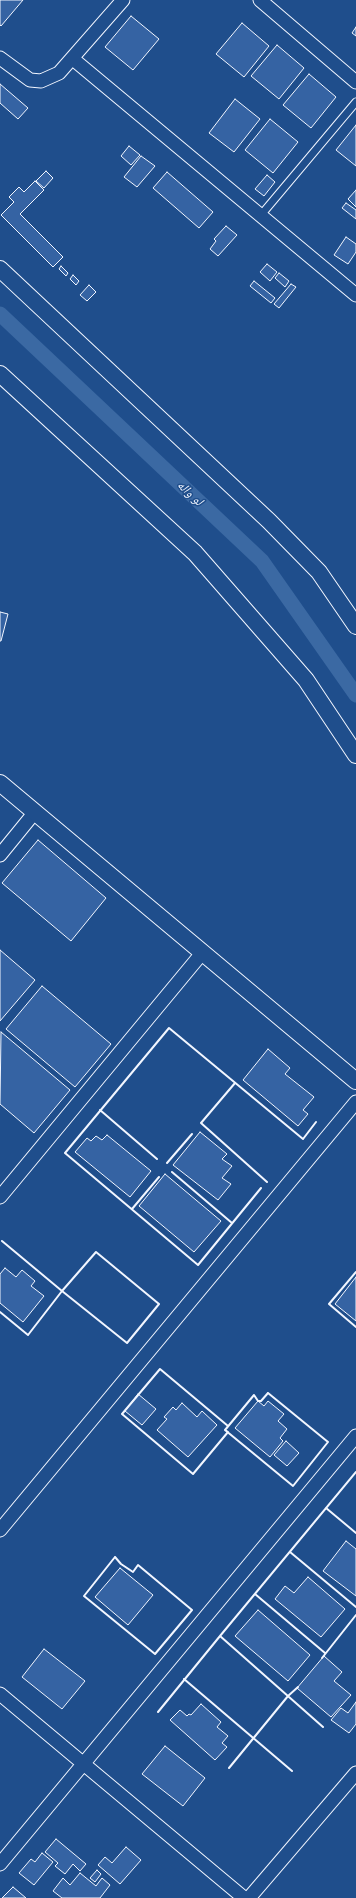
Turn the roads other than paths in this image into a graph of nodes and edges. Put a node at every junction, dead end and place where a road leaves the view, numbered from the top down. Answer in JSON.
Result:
{"nodes":[{"id":1,"x":123,"y":0,"type":"edge"},
{"id":2,"x":260,"y":0,"type":"edge"},
{"id":3,"x":0,"y":58,"type":"edge"},
{"id":4,"x":73,"y":59,"type":"junction"},
{"id":5,"x":356,"y":82,"type":"edge"},
{"id":6,"x":356,"y":102,"type":"edge"},
{"id":7,"x":261,"y":215,"type":"junction"},
{"id":8,"x":0,"y":269,"type":"edge"},
{"id":9,"x":356,"y":295,"type":"edge"},
{"id":10,"x":0,"y":374,"type":"edge"},
{"id":11,"x":356,"y":626,"type":"edge"},
{"id":12,"x":356,"y":755,"type":"edge"},
{"id":13,"x":0,"y":783,"type":"edge"},
{"id":14,"x":35,"y":812,"type":"junction"},
{"id":15,"x":0,"y":855,"type":"edge"},
{"id":16,"x":203,"y":952,"type":"junction"},
{"id":17,"x":356,"y":1081,"type":"edge"},
{"id":18,"x":356,"y":1102,"type":"edge"},
{"id":19,"x":0,"y":1196,"type":"edge"},
{"id":20,"x":356,"y":1436,"type":"edge"},
{"id":21,"x":0,"y":1530,"type":"edge"},
{"id":22,"x":0,"y":1694,"type":"edge"},
{"id":23,"x":83,"y":1764,"type":"junction"},
{"id":24,"x":356,"y":1773,"type":"edge"},
{"id":25,"x":0,"y":1864,"type":"edge"},
{"id":26,"x":244,"y":1898,"type":"edge"},
{"id":27,"x":249,"y":1898,"type":"edge"}],
"edges":[{"from":1,"to":4,"type":"street"},
{"from":2,"to":5,"type":"street"},
{"from":3,"to":4,"type":"street"},
{"from":4,"to":7,"type":"street"},
{"from":6,"to":7,"type":"lane"},
{"from":7,"to":9,"type":"street"},
{"from":8,"to":11,"type":"street"},
{"from":10,"to":12,"type":"street"},
{"from":13,"to":14,"type":"street"},
{"from":14,"to":15,"type":"street"},
{"from":14,"to":16,"type":"street"},
{"from":16,"to":17,"type":"street"},
{"from":16,"to":19,"type":"street"},
{"from":18,"to":21,"type":"street"},
{"from":20,"to":23,"type":"street"},
{"from":22,"to":23,"type":"street"},
{"from":23,"to":25,"type":"street"},
{"from":23,"to":26,"type":"street"},
{"from":24,"to":27,"type":"street"}]}
